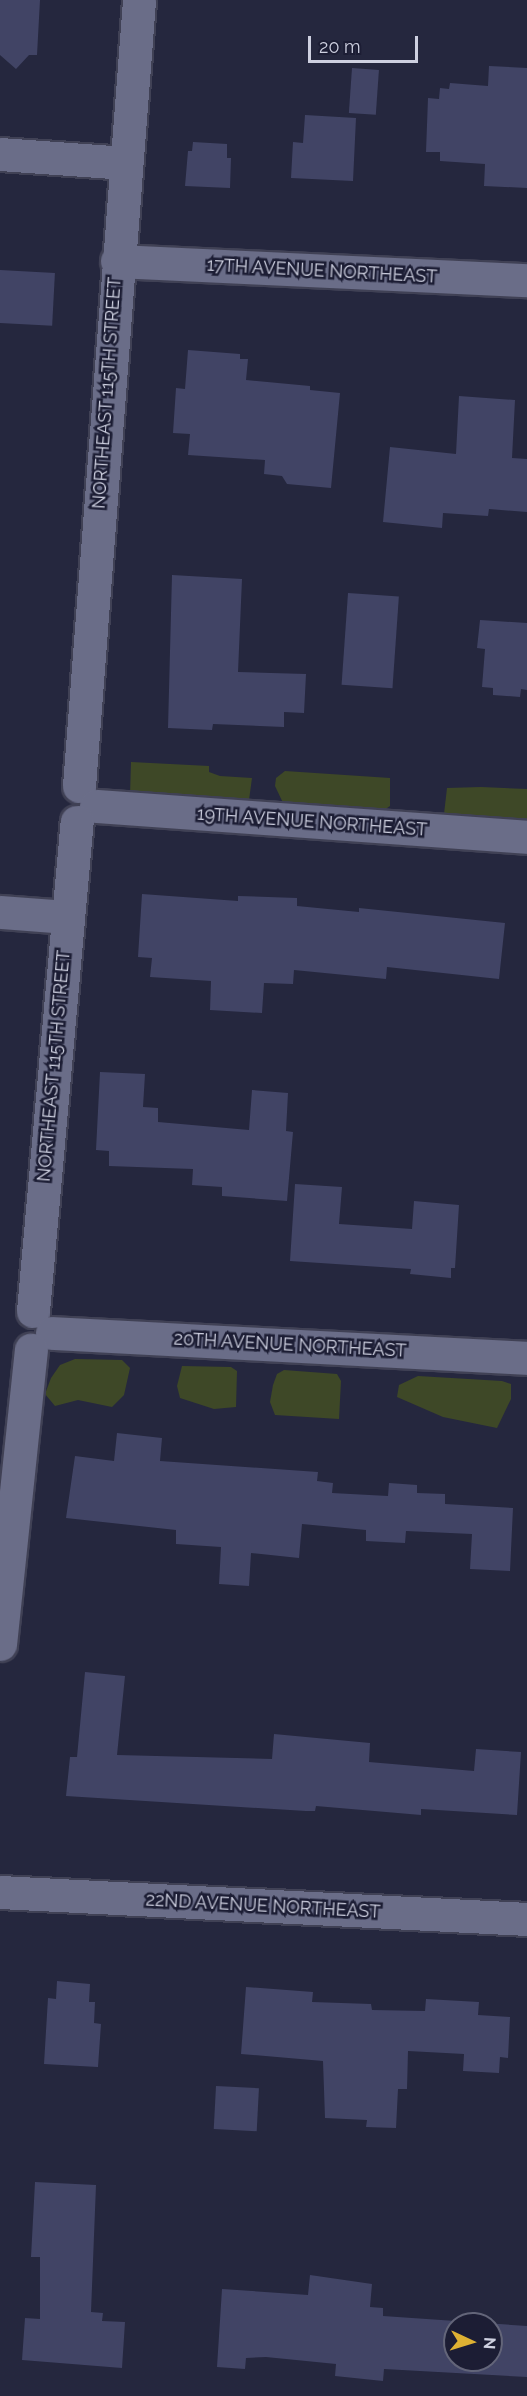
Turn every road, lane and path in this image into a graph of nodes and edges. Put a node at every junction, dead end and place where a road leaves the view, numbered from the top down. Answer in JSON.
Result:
{"nodes":[{"id":1,"x":139,"y":0,"type":"edge"},
{"id":2,"x":0,"y":154,"type":"edge"},
{"id":3,"x":126,"y":163,"type":"junction"},
{"id":4,"x":117,"y":261,"type":"junction"},
{"id":5,"x":527,"y":280,"type":"edge"},
{"id":6,"x":84,"y":805,"type":"junction"},
{"id":7,"x":527,"y":837,"type":"edge"},
{"id":8,"x":0,"y":912,"type":"edge"},
{"id":9,"x":67,"y":917,"type":"junction"},
{"id":10,"x":39,"y":1331,"type":"junction"},
{"id":11,"x":527,"y":1358,"type":"edge"},
{"id":12,"x":0,"y":1644,"type":"edge"},
{"id":13,"x":0,"y":1892,"type":"edge"},
{"id":14,"x":527,"y":1919,"type":"edge"}],
"edges":[{"from":1,"to":3,"type":"street","name":"NORTHEAST 115TH STREET"},
{"from":2,"to":3,"type":"street"},
{"from":3,"to":4,"type":"street","name":"NORTHEAST 115TH STREET"},
{"from":4,"to":5,"type":"street","name":"17TH AVENUE NORTHEAST"},
{"from":4,"to":6,"type":"street","name":"NORTHEAST 115TH STREET"},
{"from":6,"to":7,"type":"street","name":"19TH AVENUE NORTHEAST"},
{"from":6,"to":9,"type":"street","name":"NORTHEAST 115TH STREET"},
{"from":8,"to":9,"type":"street"},
{"from":9,"to":10,"type":"street","name":"NORTHEAST 115TH STREET"},
{"from":10,"to":11,"type":"street","name":"20TH AVENUE NORTHEAST"},
{"from":10,"to":12,"type":"street","name":"NORTHEAST 115TH STREET"},
{"from":13,"to":14,"type":"street","name":"22ND AVENUE NORTHEAST"}]}
